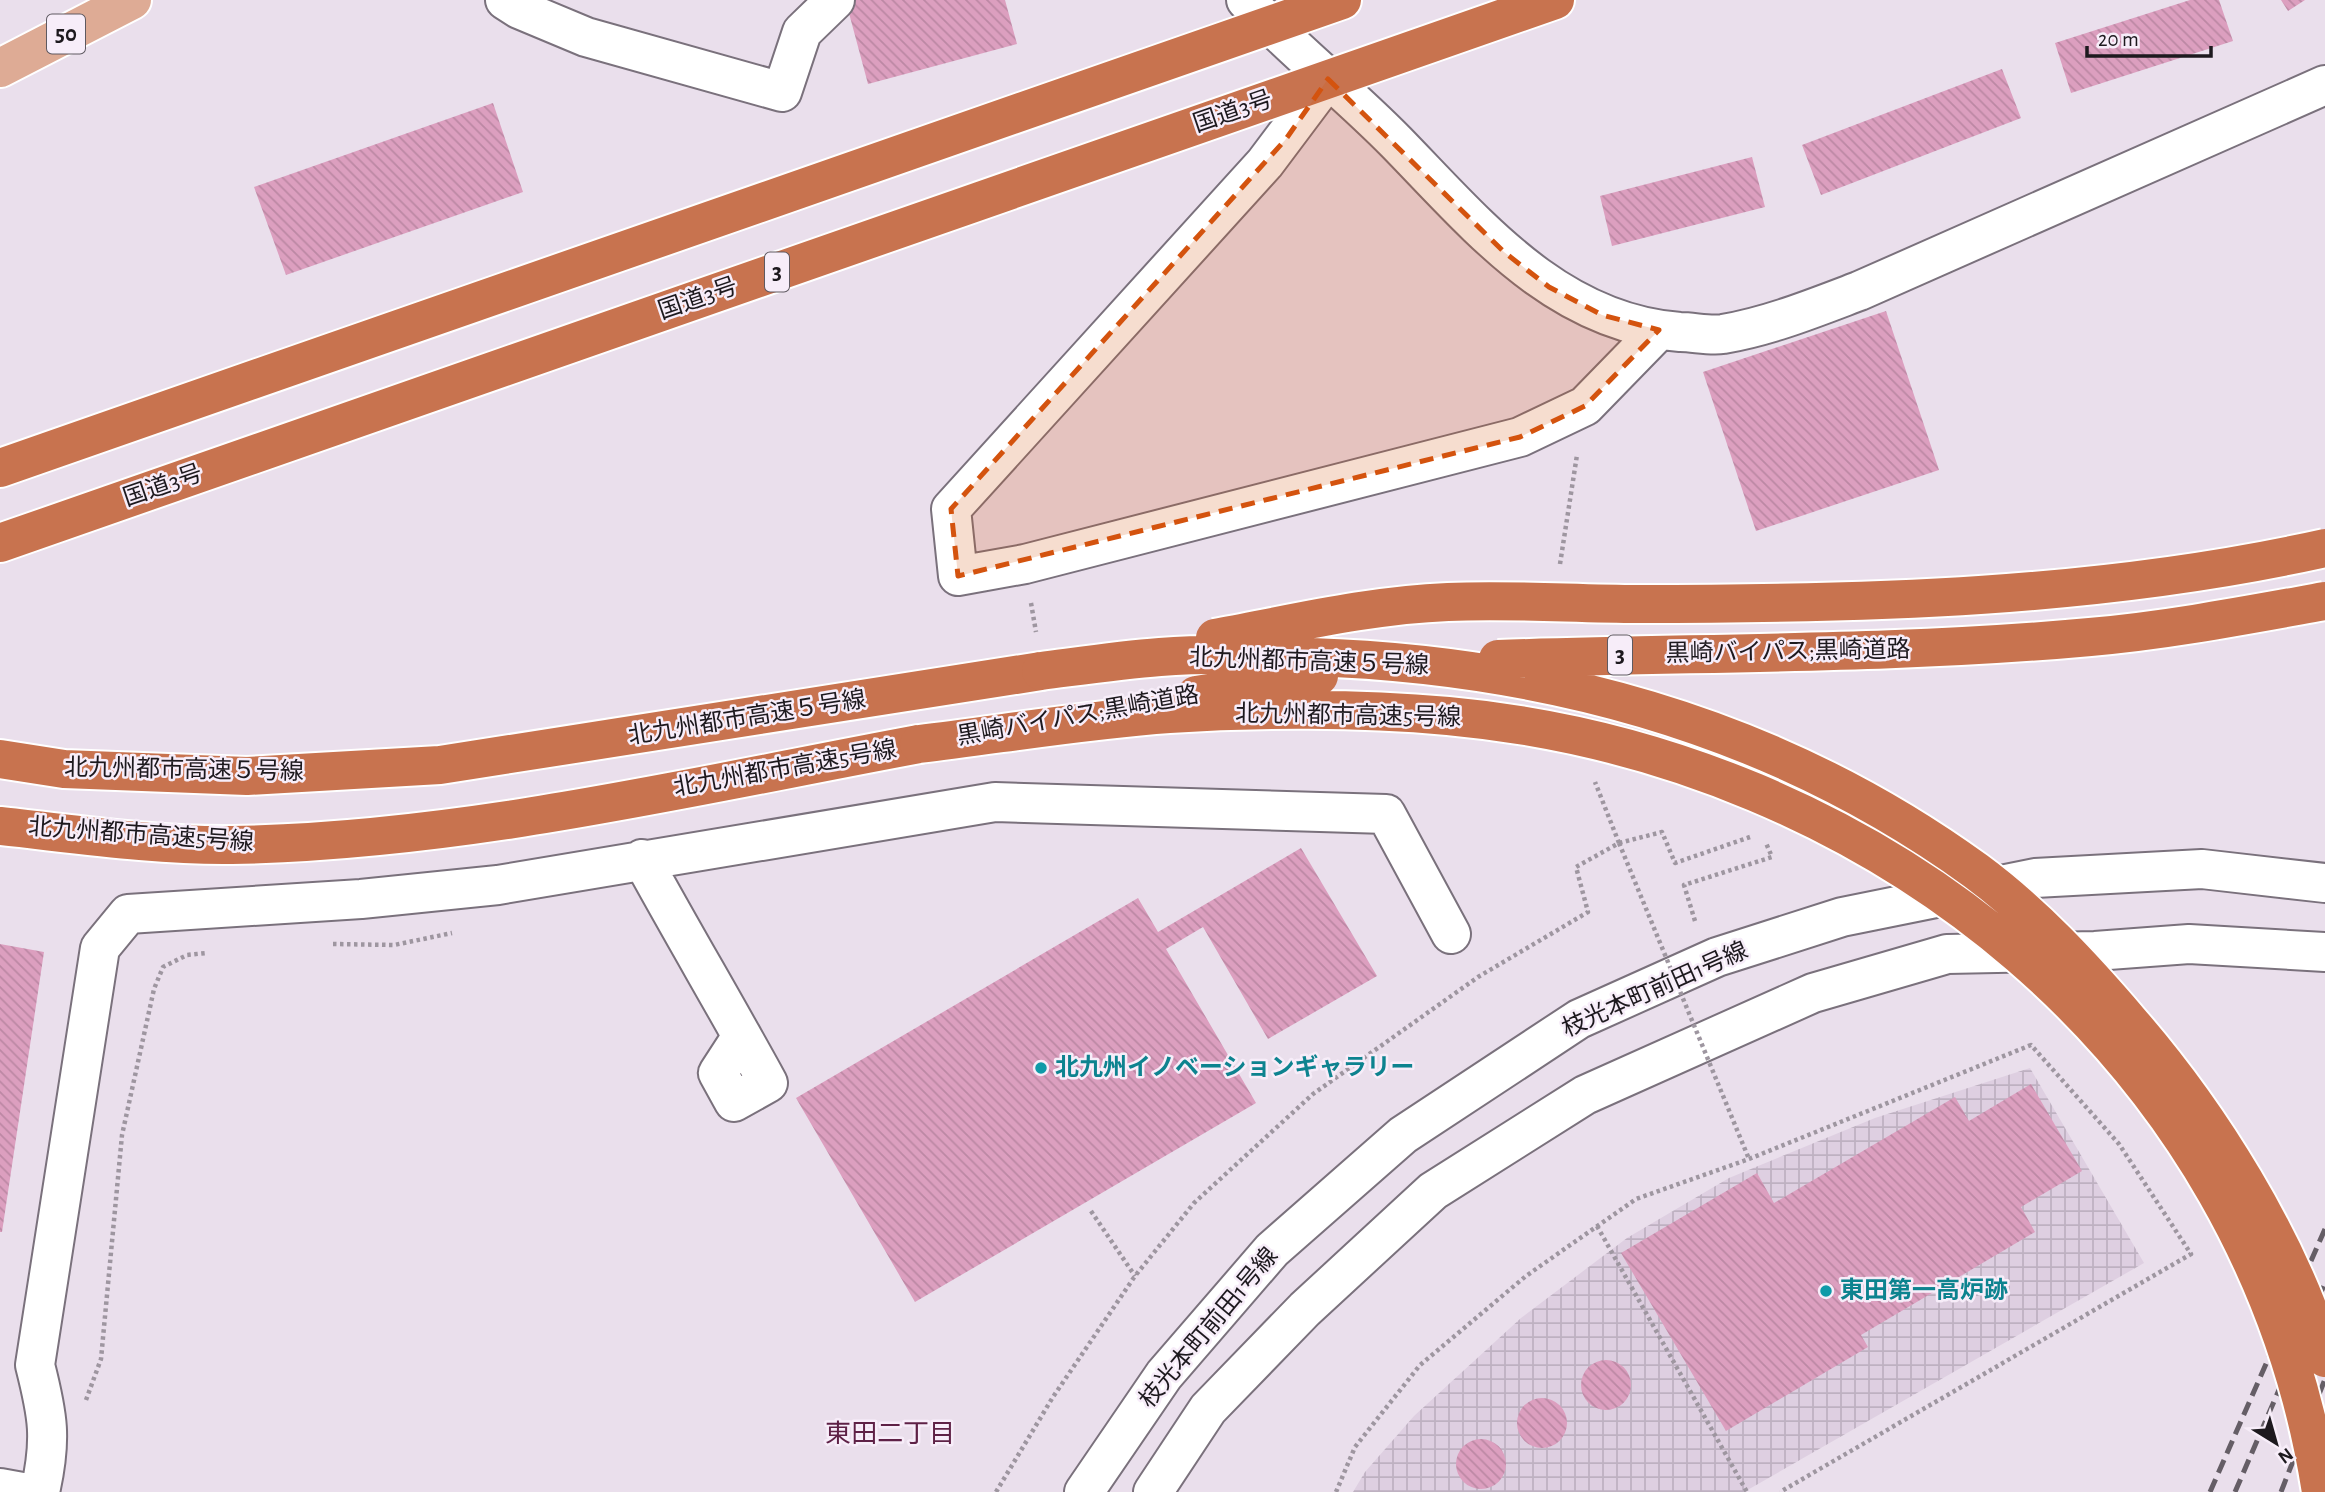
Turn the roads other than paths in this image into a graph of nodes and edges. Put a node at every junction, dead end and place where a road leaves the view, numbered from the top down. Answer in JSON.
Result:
{"nodes":[{"id":1,"x":132,"y":0,"type":"edge"},
{"id":2,"x":505,"y":0,"type":"edge"},
{"id":3,"x":835,"y":0,"type":"edge"},
{"id":4,"x":1342,"y":0,"type":"edge"},
{"id":5,"x":1555,"y":0,"type":"edge"},
{"id":6,"x":1258,"y":13,"type":"edge"},
{"id":7,"x":0,"y":68,"type":"edge"},
{"id":8,"x":1328,"y":79,"type":"junction"},
{"id":9,"x":2325,"y":85,"type":"edge"},
{"id":10,"x":1659,"y":330,"type":"junction"},
{"id":11,"x":0,"y":468,"type":"edge"},
{"id":12,"x":0,"y":543,"type":"edge"},
{"id":13,"x":2325,"y":548,"type":"edge"},
{"id":14,"x":2325,"y":601,"type":"edge"},
{"id":15,"x":1039,"y":657,"type":"junction"},
{"id":16,"x":919,"y":744,"type":"junction"},
{"id":17,"x":0,"y":759,"type":"edge"},
{"id":18,"x":0,"y":826,"type":"edge"},
{"id":19,"x":642,"y":859,"type":"junction"},
{"id":20,"x":2325,"y":883,"type":"edge"},
{"id":21,"x":1451,"y":934,"type":"dead end"},
{"id":22,"x":2325,"y":952,"type":"edge"},
{"id":23,"x":743,"y":1036,"type":"dead end"},
{"id":24,"x":2325,"y":1358,"type":"edge"},
{"id":25,"x":0,"y":1488,"type":"edge"},
{"id":26,"x":22,"y":1492,"type":"edge"},
{"id":27,"x":40,"y":1492,"type":"edge"},
{"id":28,"x":1084,"y":1492,"type":"edge"},
{"id":29,"x":1153,"y":1492,"type":"edge"},
{"id":30,"x":2321,"y":1492,"type":"edge"}],
"edges":[{"from":1,"to":7,"type":"main road","number":"50"},
{"from":2,"to":3,"type":"street"},
{"from":4,"to":6,"type":"highway"},
{"from":5,"to":8,"type":"highway","name":"国道3号","number":"3"},
{"from":6,"to":8,"type":"street"},
{"from":6,"to":11,"type":"highway"},
{"from":8,"to":10,"type":"street"},
{"from":8,"to":10,"type":"street"},
{"from":8,"to":12,"type":"highway","name":"国道3号","number":"3"},
{"from":9,"to":10,"type":"street"},
{"from":13,"to":15,"type":"highway","name":"黒崎バイパス;黒崎道路","number":"3","bridge":true},
{"from":14,"to":16,"type":"highway","name":"黒崎バイパス;黒崎道路","number":"3","bridge":true},
{"from":15,"to":17,"type":"highway","name":"北九州都市高速５号線"},
{"from":15,"to":24,"type":"highway","name":"北九州都市高速５号線","bridge":true},
{"from":16,"to":18,"type":"highway","name":"北九州都市高速5号線"},
{"from":16,"to":30,"type":"highway","name":"北九州都市高速5号線","bridge":true},
{"from":19,"to":21,"type":"street"},
{"from":19,"to":23,"type":"street"},
{"from":19,"to":27,"type":"street"},
{"from":20,"to":28,"type":"street","name":"枝光本町前田1号線"},
{"from":22,"to":29,"type":"street"},
{"from":25,"to":26,"type":"street"}]}
